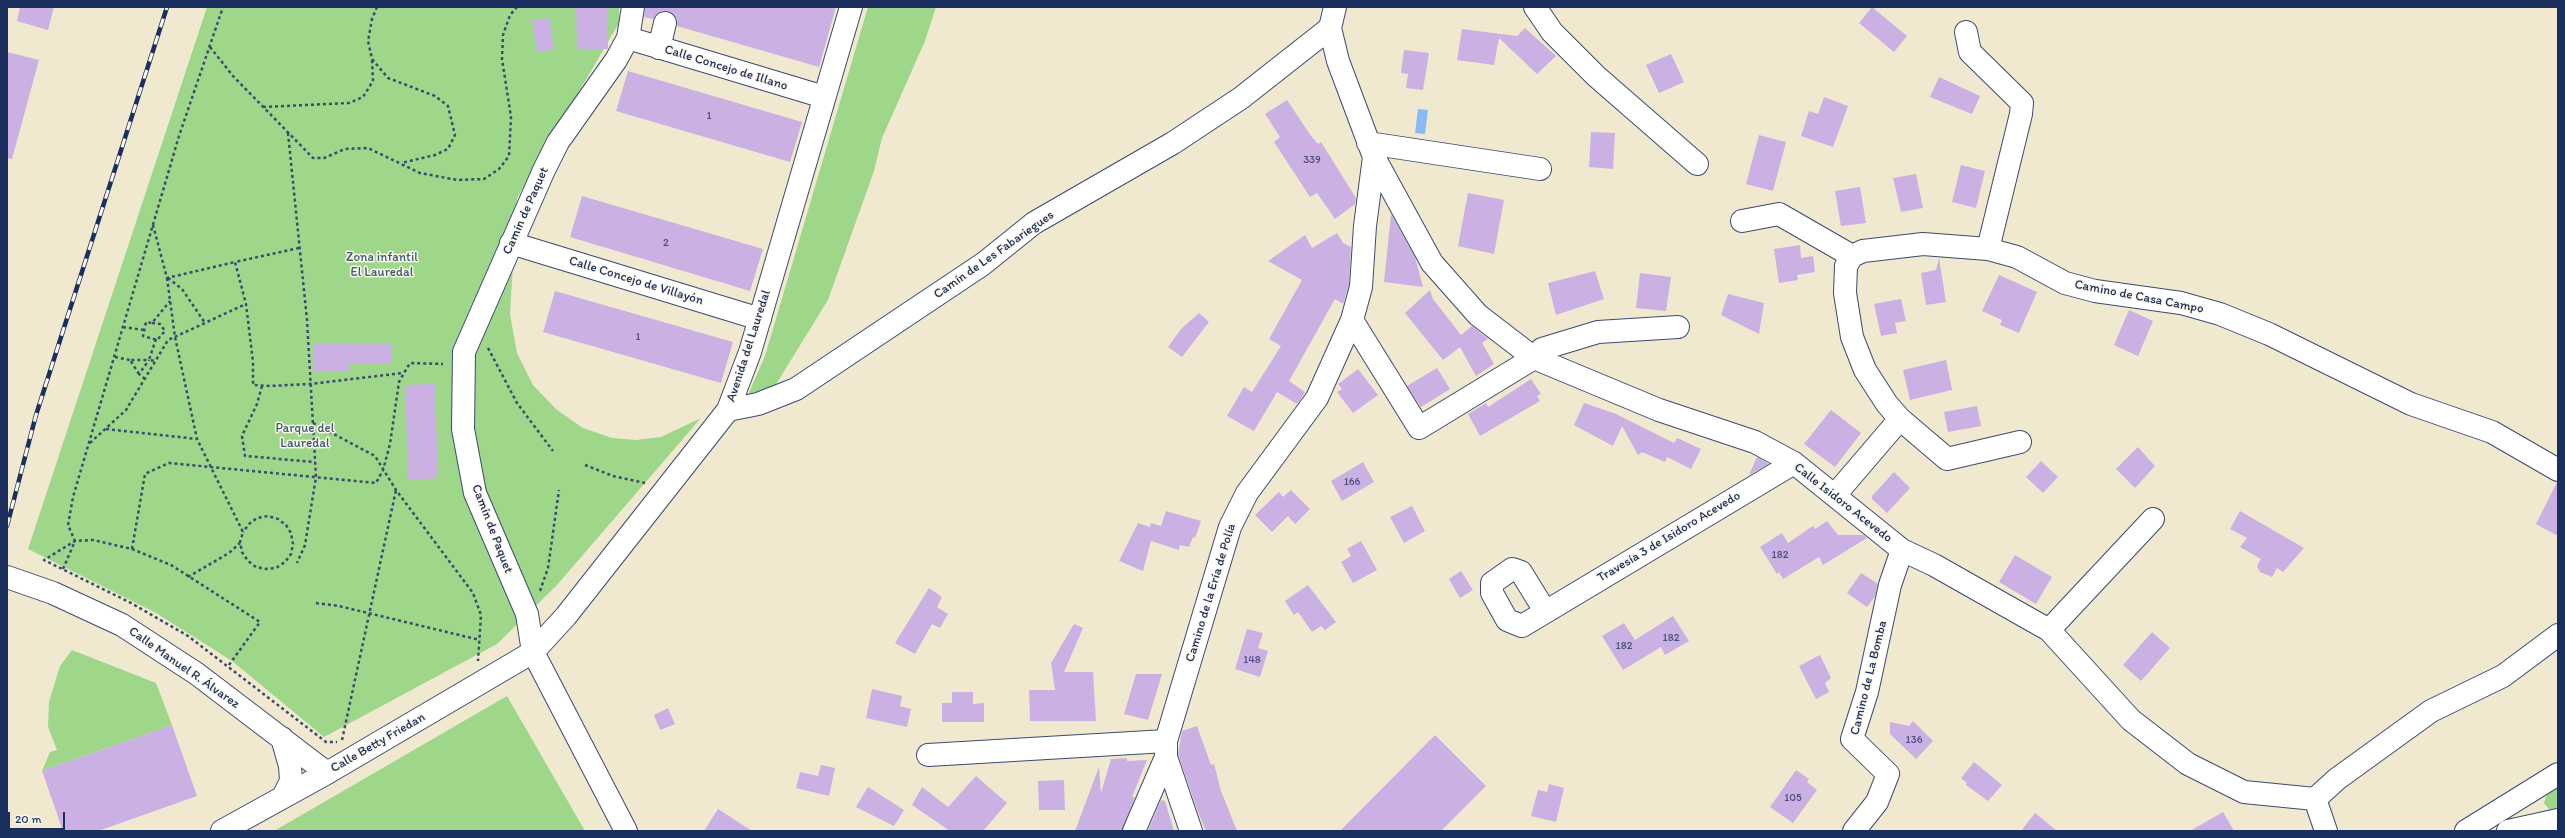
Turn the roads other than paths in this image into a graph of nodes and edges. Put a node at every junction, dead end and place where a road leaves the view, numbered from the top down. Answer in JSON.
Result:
{"nodes":[{"id":1,"x":633,"y":7,"type":"edge"},
{"id":2,"x":851,"y":7,"type":"edge"},
{"id":3,"x":1535,"y":7,"type":"edge"},
{"id":4,"x":1332,"y":17,"type":"edge"},
{"id":5,"x":665,"y":23,"type":"dead end"},
{"id":6,"x":1966,"y":32,"type":"dead end"},
{"id":7,"x":628,"y":38,"type":"junction"},
{"id":8,"x":658,"y":48,"type":"junction"},
{"id":9,"x":824,"y":97,"type":"junction"},
{"id":10,"x":1371,"y":150,"type":"junction"},
{"id":11,"x":1697,"y":164,"type":"dead end"},
{"id":12,"x":1540,"y":169,"type":"dead end"},
{"id":13,"x":1742,"y":221,"type":"dead end"},
{"id":14,"x":511,"y":243,"type":"junction"},
{"id":15,"x":1988,"y":249,"type":"junction"},
{"id":16,"x":1852,"y":256,"type":"junction"},
{"id":17,"x":760,"y":319,"type":"junction"},
{"id":18,"x":1352,"y":320,"type":"junction"},
{"id":19,"x":1678,"y":327,"type":"dead end"},
{"id":20,"x":1534,"y":358,"type":"junction"},
{"id":21,"x":728,"y":410,"type":"junction"},
{"id":22,"x":1900,"y":419,"type":"junction"},
{"id":23,"x":2020,"y":442,"type":"dead end"},
{"id":24,"x":1794,"y":464,"type":"junction"},
{"id":25,"x":2558,"y":470,"type":"edge"},
{"id":26,"x":1835,"y":495,"type":"junction"},
{"id":27,"x":2153,"y":519,"type":"dead end"},
{"id":28,"x":1902,"y":550,"type":"junction"},
{"id":29,"x":7,"y":578,"type":"edge"},
{"id":30,"x":1545,"y":611,"type":"dead end"},
{"id":31,"x":2049,"y":630,"type":"junction"},
{"id":32,"x":2558,"y":635,"type":"edge"},
{"id":33,"x":533,"y":652,"type":"junction"},
{"id":34,"x":282,"y":738,"type":"junction"},
{"id":35,"x":1166,"y":749,"type":"junction"},
{"id":36,"x":928,"y":755,"type":"dead end"},
{"id":37,"x":327,"y":773,"type":"junction"},
{"id":38,"x":2558,"y":774,"type":"edge"},
{"id":39,"x":283,"y":797,"type":"junction"},
{"id":40,"x":2315,"y":799,"type":"junction"},
{"id":41,"x":2558,"y":820,"type":"edge"},
{"id":42,"x":625,"y":830,"type":"edge"},
{"id":43,"x":222,"y":831,"type":"edge"},
{"id":44,"x":1134,"y":831,"type":"edge"},
{"id":45,"x":1191,"y":831,"type":"edge"},
{"id":46,"x":1854,"y":831,"type":"edge"},
{"id":47,"x":2326,"y":831,"type":"edge"},
{"id":48,"x":2466,"y":831,"type":"edge"},
{"id":49,"x":2508,"y":831,"type":"edge"}],
"edges":[{"from":1,"to":7,"type":"street","name":"Camín de Paquet"},
{"from":2,"to":9,"type":"street","name":"Avenida del Lauredal"},
{"from":3,"to":11,"type":"street"},
{"from":4,"to":10,"type":"street","name":"Camino de la Ería de Polía"},
{"from":4,"to":21,"type":"street","name":"Camín de Les Fabariegues"},
{"from":5,"to":8,"type":"street"},
{"from":6,"to":15,"type":"street"},
{"from":7,"to":8,"type":"street","name":"Calle Concejo de Illano"},
{"from":7,"to":14,"type":"street","name":"Camín de Paquet"},
{"from":8,"to":9,"type":"street","name":"Calle Concejo de Illano"},
{"from":9,"to":17,"type":"street","name":"Avenida del Lauredal"},
{"from":10,"to":12,"type":"street"},
{"from":10,"to":18,"type":"street","name":"Camino de la Ería de Polía"},
{"from":10,"to":20,"type":"street","name":"Calle Isidoro Acevedo"},
{"from":13,"to":16,"type":"street"},
{"from":14,"to":17,"type":"street","name":"Calle Concejo de Villayón"},
{"from":14,"to":33,"type":"street","name":"Camín de Paquet"},
{"from":15,"to":16,"type":"street","name":"Camino de Casa Campo"},
{"from":15,"to":25,"type":"street","name":"Camino de Casa Campo"},
{"from":16,"to":22,"type":"street"},
{"from":17,"to":21,"type":"street","name":"Avenida del Lauredal"},
{"from":18,"to":20,"type":"street"},
{"from":18,"to":35,"type":"street","name":"Camino de la Ería de Polía"},
{"from":19,"to":20,"type":"street"},
{"from":20,"to":24,"type":"street","name":"Calle Isidoro Acevedo"},
{"from":21,"to":33,"type":"street","name":"Avenida del Lauredal"},
{"from":22,"to":23,"type":"street"},
{"from":22,"to":26,"type":"street"},
{"from":24,"to":26,"type":"street","name":"Calle Isidoro Acevedo"},
{"from":24,"to":30,"type":"street","name":"Travesía 3 de Isidoro Acevedo"},
{"from":26,"to":28,"type":"street","name":"Calle Isidoro Acevedo"},
{"from":27,"to":31,"type":"street"},
{"from":28,"to":31,"type":"street","name":"Calle Isidoro Acevedo"},
{"from":28,"to":46,"type":"street","name":"Camino de La Bomba"},
{"from":29,"to":34,"type":"street","name":"Calle Manuel R. Álvarez"},
{"from":31,"to":40,"type":"street","name":"Calle Isidoro Acevedo"},
{"from":32,"to":40,"type":"street"},
{"from":33,"to":37,"type":"street","name":"Calle Betty Friedan"},
{"from":33,"to":42,"type":"street","name":"Camín de Paquet"},
{"from":34,"to":37,"type":"street","name":"Calle Manuel R. Álvarez"},
{"from":34,"to":39,"type":"street"},
{"from":35,"to":36,"type":"street"},
{"from":35,"to":44,"type":"street","name":"Camino de la Ería de Polía"},
{"from":35,"to":45,"type":"street"},
{"from":37,"to":39,"type":"street","name":"Calle Betty Friedan"},
{"from":38,"to":48,"type":"street"},
{"from":39,"to":43,"type":"street","name":"Calle Betty Friedan"},
{"from":40,"to":47,"type":"street"},
{"from":41,"to":49,"type":"street"}]}
